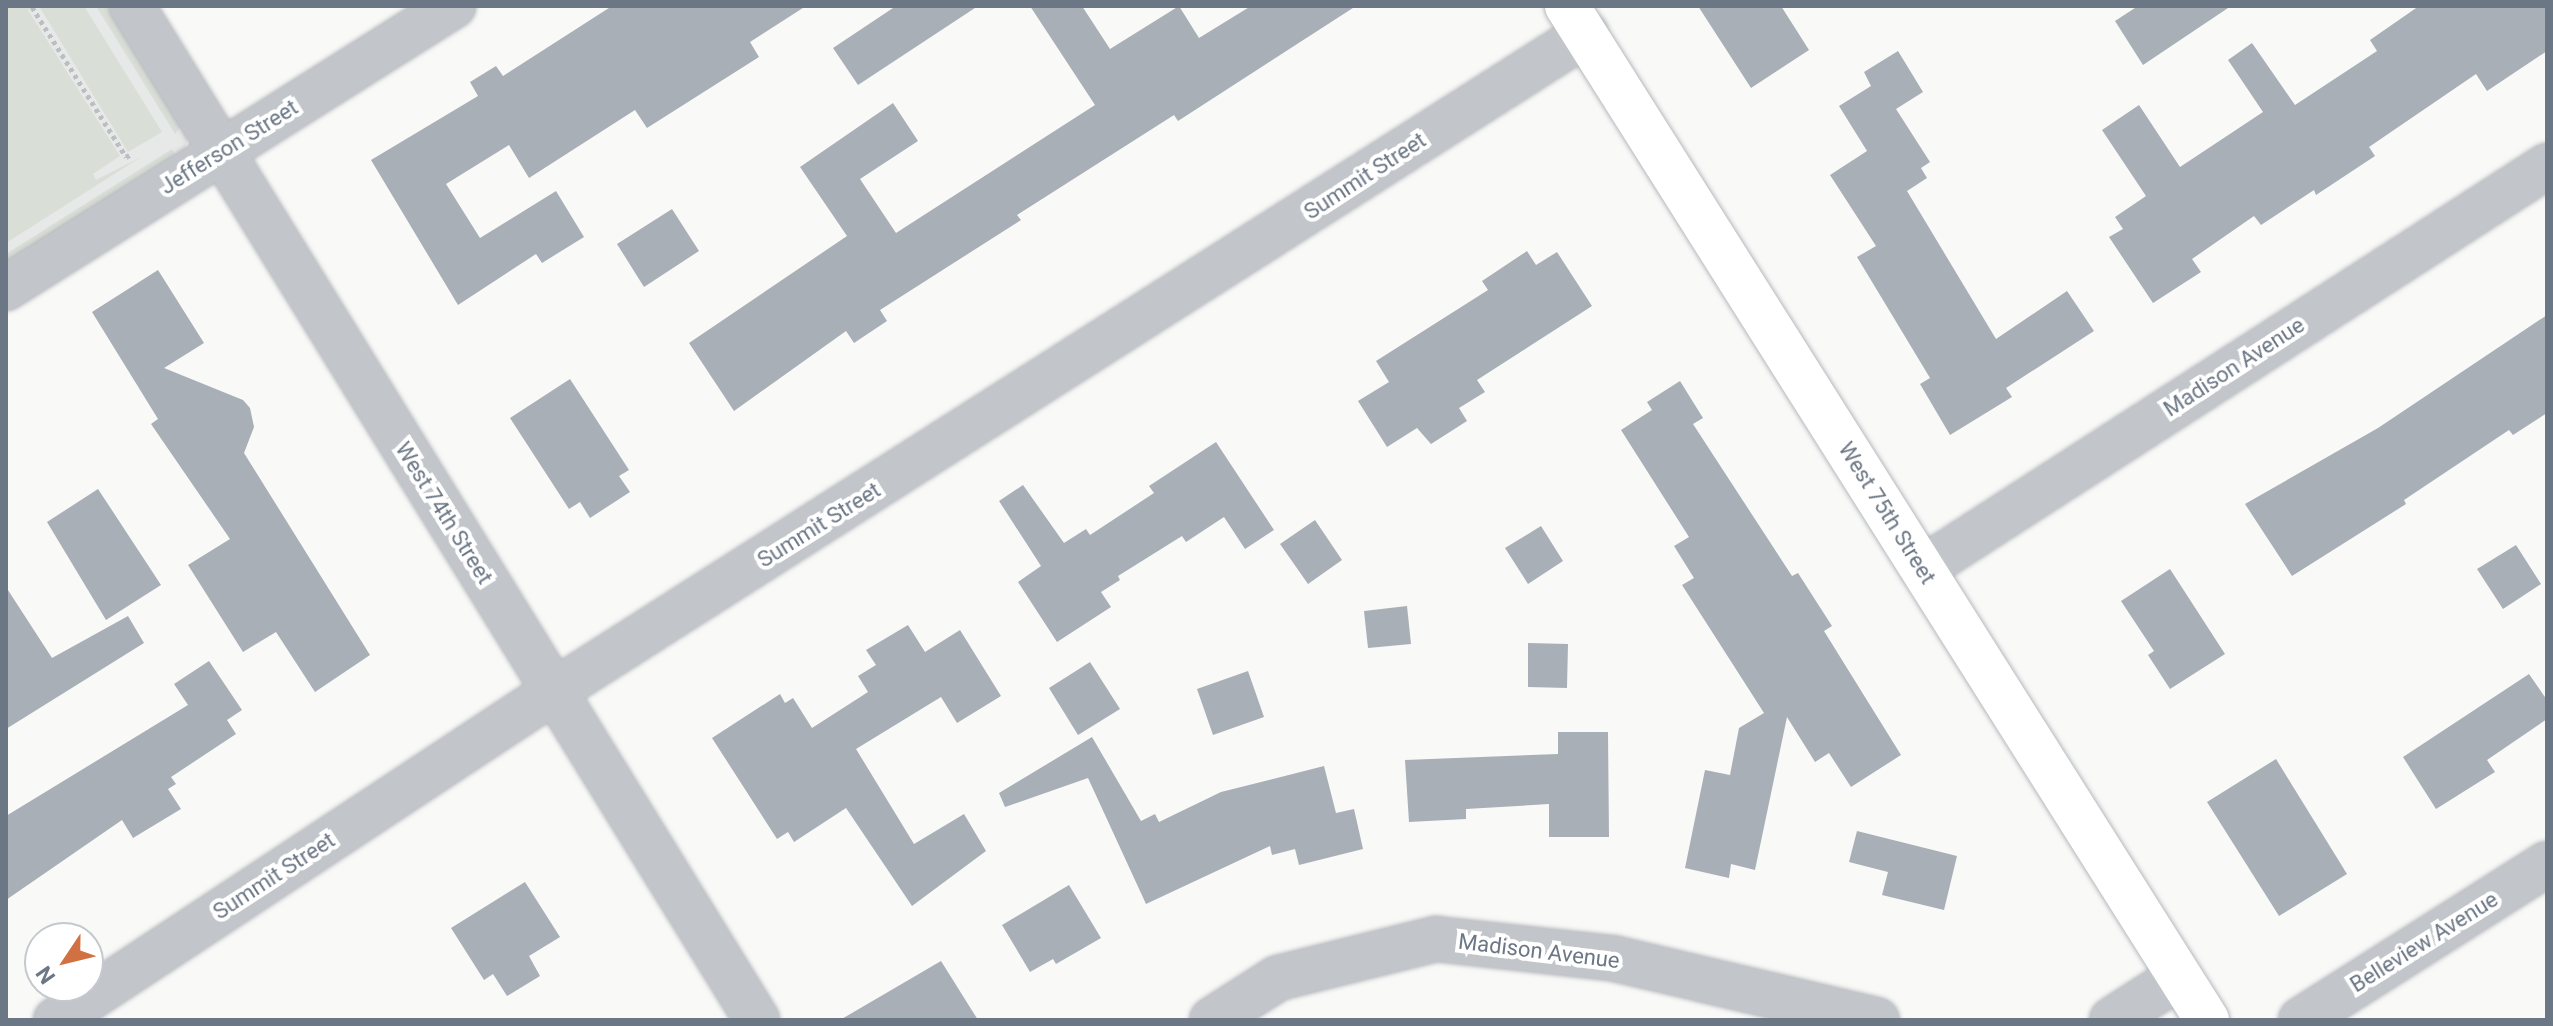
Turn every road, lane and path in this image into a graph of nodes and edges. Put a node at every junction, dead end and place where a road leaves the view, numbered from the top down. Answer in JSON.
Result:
{"nodes":[{"id":1,"x":132,"y":6,"type":"edge"},
{"id":2,"x":453,"y":6,"type":"edge"},
{"id":3,"x":32,"y":7,"type":"edge"},
{"id":4,"x":1576,"y":20,"type":"edge"},
{"id":5,"x":141,"y":147,"type":"dead end"},
{"id":6,"x":222,"y":152,"type":"junction"},
{"id":7,"x":2547,"y":166,"type":"edge"},
{"id":8,"x":6,"y":288,"type":"edge"},
{"id":9,"x":1922,"y":569,"type":"junction"},
{"id":10,"x":553,"y":692,"type":"junction"},
{"id":11,"x":2547,"y":864,"type":"edge"},
{"id":12,"x":2179,"y":977,"type":"junction"},
{"id":13,"x":56,"y":1020,"type":"edge"},
{"id":14,"x":757,"y":1020,"type":"edge"},
{"id":15,"x":1212,"y":1020,"type":"edge"},
{"id":16,"x":1877,"y":1020,"type":"edge"},
{"id":17,"x":2112,"y":1020,"type":"edge"},
{"id":18,"x":2207,"y":1020,"type":"edge"},
{"id":19,"x":2301,"y":1020,"type":"edge"}],
"edges":[{"from":1,"to":6,"type":"street","name":"West 74th Street"},
{"from":2,"to":6,"type":"street","name":"Jefferson Street"},
{"from":3,"to":5,"type":"path"},
{"from":4,"to":9,"type":"main road","name":"West 75th Street"},
{"from":4,"to":10,"type":"street","name":"Summit Street"},
{"from":6,"to":8,"type":"street","name":"Jefferson Street"},
{"from":6,"to":10,"type":"street","name":"West 74th Street"},
{"from":7,"to":9,"type":"street","name":"Madison Avenue"},
{"from":9,"to":12,"type":"main road","name":"West 75th Street"},
{"from":10,"to":13,"type":"street","name":"Summit Street"},
{"from":10,"to":14,"type":"street","name":"West 74th Street"},
{"from":11,"to":19,"type":"street","name":"Belleview Avenue"},
{"from":12,"to":17,"type":"street"},
{"from":12,"to":18,"type":"main road","name":"West 75th Street"},
{"from":15,"to":16,"type":"street","name":"Madison Avenue"}]}
